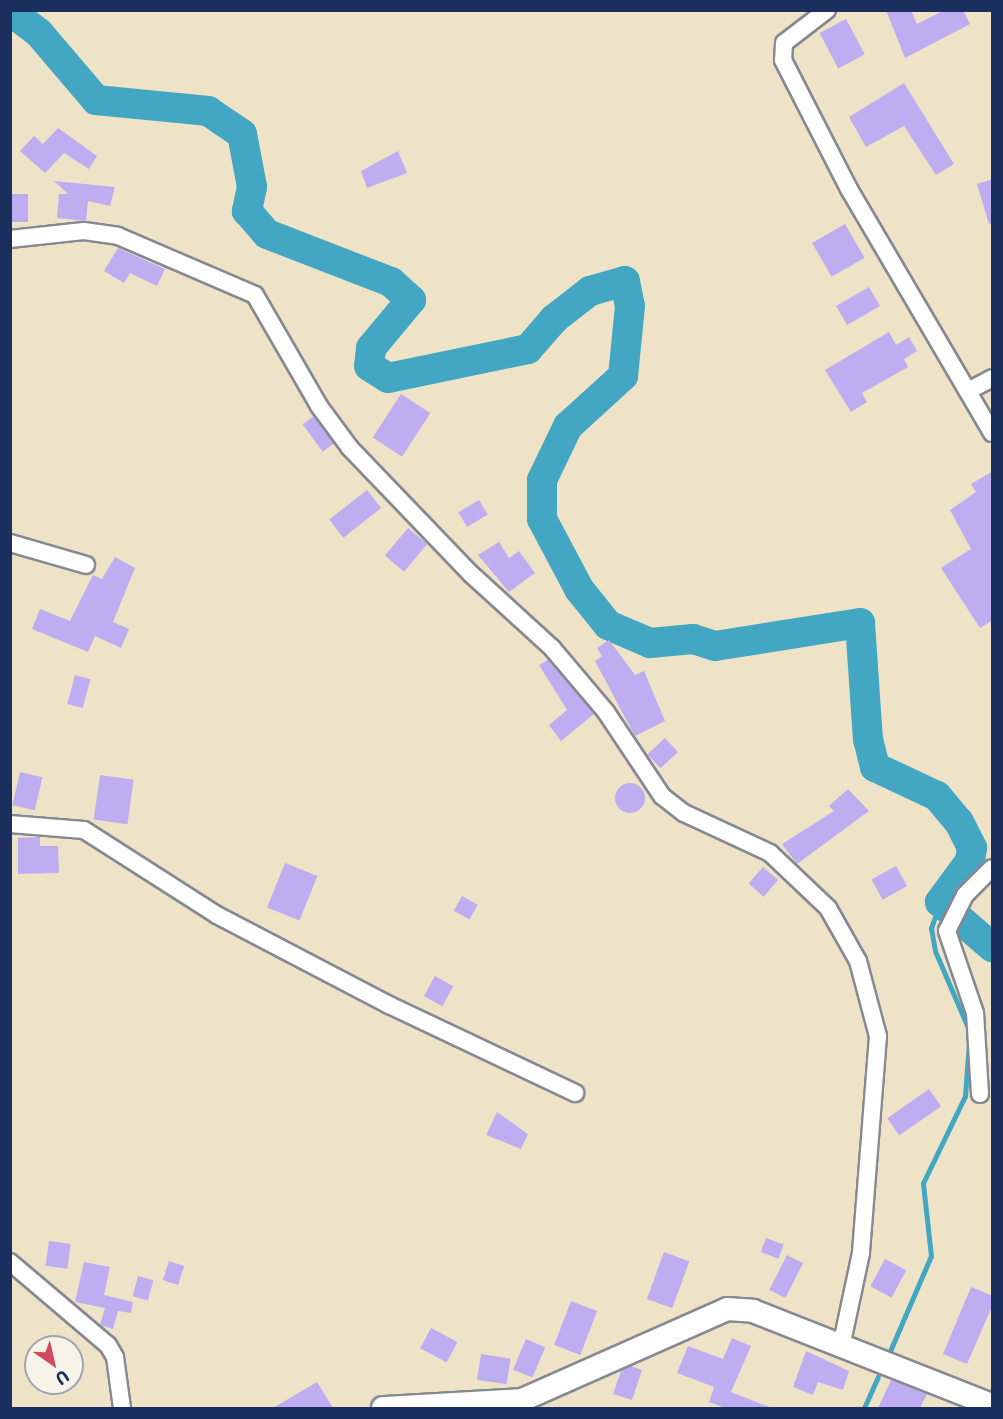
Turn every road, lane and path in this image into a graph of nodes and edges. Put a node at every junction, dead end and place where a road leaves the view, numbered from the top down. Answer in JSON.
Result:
{"nodes":[{"id":1,"x":827,"y":10,"type":"edge"},
{"id":2,"x":10,"y":239,"type":"edge"},
{"id":3,"x":993,"y":378,"type":"edge"},
{"id":4,"x":968,"y":391,"type":"junction"},
{"id":5,"x":993,"y":433,"type":"edge"},
{"id":6,"x":10,"y":543,"type":"edge"},
{"id":7,"x":87,"y":565,"type":"dead end"},
{"id":8,"x":10,"y":824,"type":"edge"},
{"id":9,"x":993,"y":868,"type":"edge"},
{"id":10,"x":575,"y":1093,"type":"dead end"},
{"id":11,"x":980,"y":1094,"type":"dead end"},
{"id":12,"x":10,"y":1262,"type":"edge"},
{"id":13,"x":841,"y":1347,"type":"junction"},
{"id":14,"x":993,"y":1405,"type":"edge"},
{"id":15,"x":122,"y":1408,"type":"edge"},
{"id":16,"x":383,"y":1408,"type":"edge"}],
"edges":[{"from":1,"to":4,"type":"street"},
{"from":2,"to":13,"type":"street"},
{"from":3,"to":4,"type":"street"},
{"from":4,"to":5,"type":"street"},
{"from":6,"to":7,"type":"street"},
{"from":8,"to":10,"type":"street"},
{"from":9,"to":11,"type":"street"},
{"from":12,"to":15,"type":"street"},
{"from":13,"to":14,"type":"street"},
{"from":13,"to":16,"type":"street"}]}
